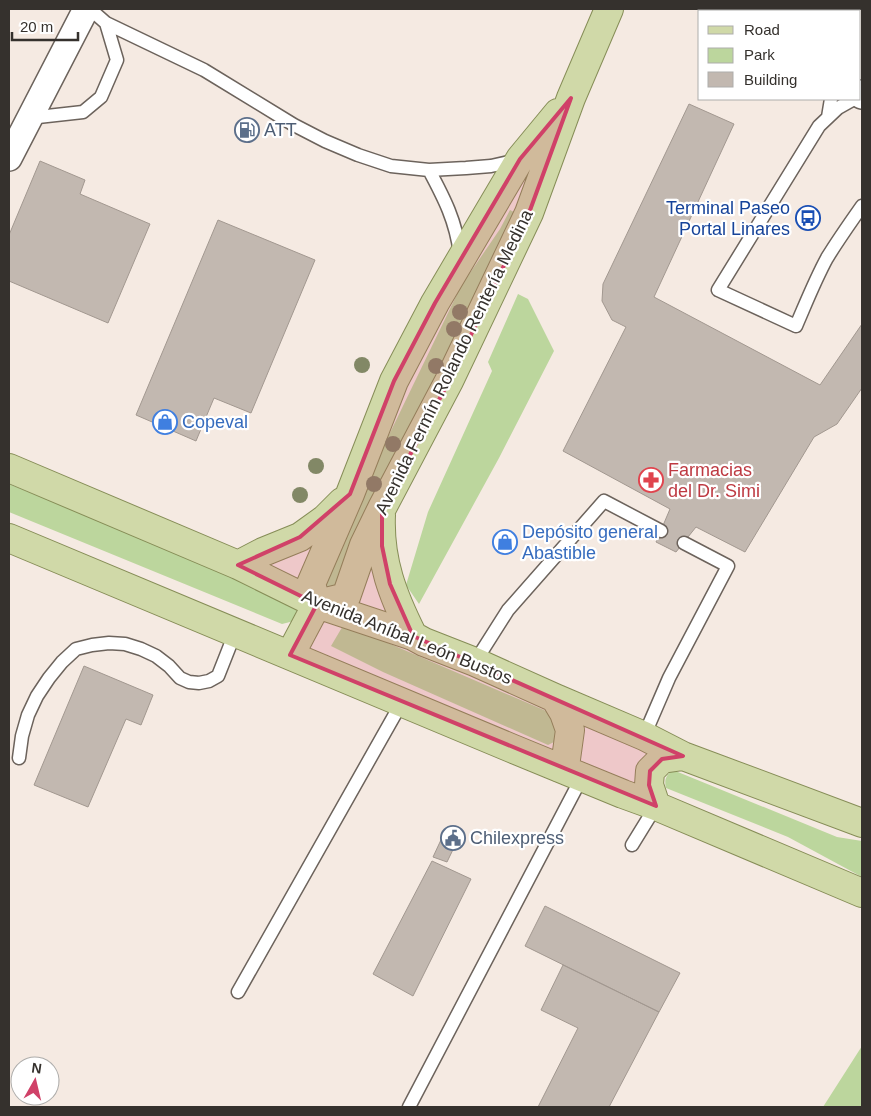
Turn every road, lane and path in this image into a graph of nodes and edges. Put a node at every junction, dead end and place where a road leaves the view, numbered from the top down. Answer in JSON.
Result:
{"nodes":[{"id":1,"x":88,"y":9,"type":"edge"},
{"id":2,"x":610,"y":9,"type":"edge"},
{"id":3,"x":106,"y":23,"type":"junction"},
{"id":4,"x":571,"y":98,"type":"junction"},
{"id":5,"x":831,"y":100,"type":"edge"},
{"id":6,"x":852,"y":100,"type":"edge"},
{"id":7,"x":828,"y":117,"type":"junction"},
{"id":8,"x":29,"y":118,"type":"junction"},
{"id":9,"x":9,"y":158,"type":"edge"},
{"id":10,"x":520,"y":159,"type":"junction"},
{"id":11,"x":429,"y":170,"type":"junction"},
{"id":12,"x":862,"y":206,"type":"edge"},
{"id":13,"x":460,"y":260,"type":"junction"},
{"id":14,"x":9,"y":468,"type":"edge"},
{"id":15,"x":350,"y":494,"type":"junction"},
{"id":16,"x":382,"y":508,"type":"junction"},
{"id":17,"x":660,"y":530,"type":"dead end"},
{"id":18,"x":9,"y":538,"type":"edge"},
{"id":19,"x":684,"y":543,"type":"dead end"},
{"id":20,"x":238,"y":565,"type":"junction"},
{"id":21,"x":317,"y":604,"type":"junction"},
{"id":22,"x":235,"y":633,"type":"junction"},
{"id":23,"x":414,"y":636,"type":"junction"},
{"id":24,"x":290,"y":655,"type":"junction"},
{"id":25,"x":475,"y":662,"type":"junction"},
{"id":26,"x":555,"y":698,"type":"junction"},
{"id":27,"x":402,"y":702,"type":"junction"},
{"id":28,"x":644,"y":736,"type":"junction"},
{"id":29,"x":684,"y":756,"type":"junction"},
{"id":30,"x":19,"y":758,"type":"dead end"},
{"id":31,"x":570,"y":773,"type":"junction"},
{"id":32,"x":656,"y":806,"type":"junction"},
{"id":33,"x":862,"y":823,"type":"edge"},
{"id":34,"x":632,"y":846,"type":"dead end"},
{"id":35,"x":862,"y":893,"type":"edge"},
{"id":36,"x":238,"y":992,"type":"dead end"},
{"id":37,"x":409,"y":1107,"type":"edge"}],
"edges":[{"from":1,"to":3,"type":"lane"},
{"from":1,"to":8,"type":"street"},
{"from":2,"to":4,"type":"main road","name":"Avenida Fermín Rolando Rentería Medina"},
{"from":3,"to":8,"type":"lane"},
{"from":3,"to":11,"type":"lane"},
{"from":4,"to":10,"type":"main road","name":"Avenida Fermín Rolando Rentería Medina"},
{"from":4,"to":16,"type":"main road","name":"Avenida Fermín Rolando Rentería Medina"},
{"from":5,"to":7,"type":"lane"},
{"from":6,"to":7,"type":"lane"},
{"from":7,"to":12,"type":"lane"},
{"from":8,"to":9,"type":"street"},
{"from":10,"to":11,"type":"lane"},
{"from":10,"to":13,"type":"main road","name":"Avenida Fermín Rolando Rentería Medina"},
{"from":11,"to":13,"type":"lane"},
{"from":13,"to":15,"type":"main road","name":"Avenida Fermín Rolando Rentería Medina"},
{"from":14,"to":20,"type":"main road","name":"Avenida Aníbal León Bustos"},
{"from":15,"to":20,"type":"main road"},
{"from":15,"to":21,"type":"main road","name":"Avenida Fermín Rolando Rentería Medina"},
{"from":16,"to":21,"type":"main road","name":"Avenida Fermín Rolando Rentería Medina"},
{"from":16,"to":23,"type":"main road"},
{"from":17,"to":25,"type":"lane"},
{"from":18,"to":22,"type":"main road"},
{"from":19,"to":28,"type":"lane"},
{"from":20,"to":21,"type":"main road","name":"Avenida Aníbal León Bustos"},
{"from":21,"to":23,"type":"main road","name":"Avenida Aníbal León Bustos"},
{"from":21,"to":24,"type":"main road"},
{"from":22,"to":24,"type":"main road"},
{"from":22,"to":30,"type":"lane"},
{"from":23,"to":25,"type":"main road","name":"Avenida Aníbal León Bustos"},
{"from":24,"to":27,"type":"main road"},
{"from":25,"to":26,"type":"main road","name":"Avenida Aníbal León Bustos"},
{"from":26,"to":28,"type":"main road","name":"Avenida Aníbal León Bustos"},
{"from":26,"to":31,"type":"main road"},
{"from":27,"to":31,"type":"main road"},
{"from":27,"to":36,"type":"lane"},
{"from":28,"to":29,"type":"main road","name":"Avenida Aníbal León Bustos"},
{"from":29,"to":32,"type":"main road"},
{"from":29,"to":33,"type":"main road","name":"Avenida Aníbal León Bustos"},
{"from":31,"to":32,"type":"main road"},
{"from":31,"to":37,"type":"lane"},
{"from":32,"to":34,"type":"lane"},
{"from":32,"to":35,"type":"main road"}]}
